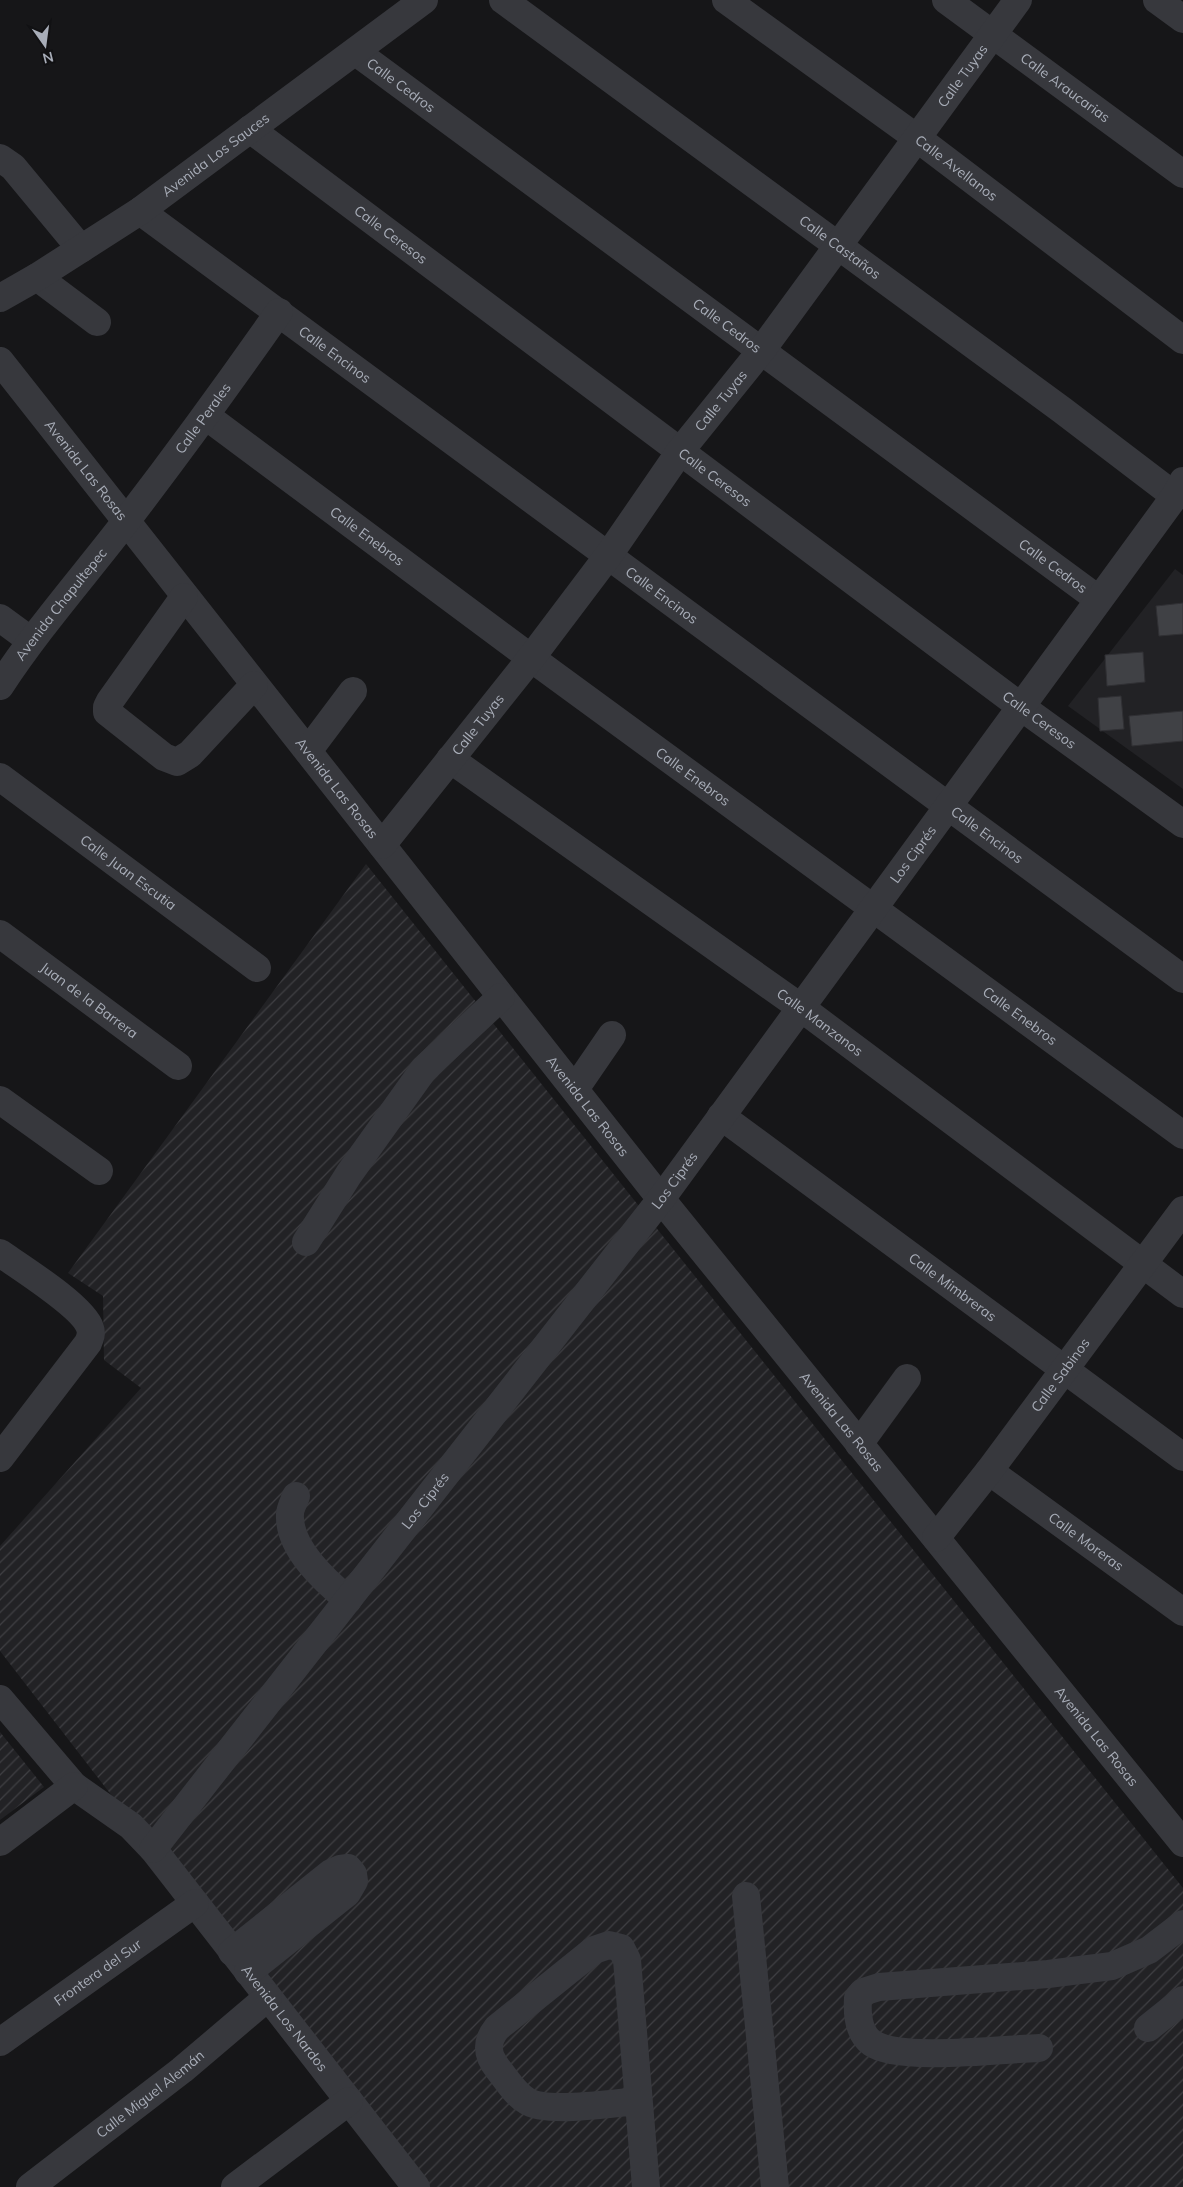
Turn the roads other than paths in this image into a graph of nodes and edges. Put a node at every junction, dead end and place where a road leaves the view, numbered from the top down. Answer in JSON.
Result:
{"nodes":[{"id":1,"x":424,"y":0,"type":"edge"},
{"id":2,"x":503,"y":0,"type":"edge"},
{"id":3,"x":726,"y":0,"type":"edge"},
{"id":4,"x":946,"y":0,"type":"edge"},
{"id":5,"x":1018,"y":0,"type":"edge"},
{"id":6,"x":1157,"y":0,"type":"edge"},
{"id":7,"x":1183,"y":19,"type":"edge"},
{"id":8,"x":993,"y":34,"type":"junction"},
{"id":9,"x":356,"y":52,"type":"junction"},
{"id":10,"x":250,"y":129,"type":"junction"},
{"id":11,"x":917,"y":138,"type":"junction"},
{"id":12,"x":0,"y":158,"type":"edge"},
{"id":13,"x":1183,"y":174,"type":"edge"},
{"id":14,"x":140,"y":211,"type":"junction"},
{"id":15,"x":837,"y":246,"type":"junction"},
{"id":16,"x":81,"y":249,"type":"junction"},
{"id":17,"x":37,"y":277,"type":"junction"},
{"id":18,"x":0,"y":298,"type":"edge"},
{"id":19,"x":279,"y":312,"type":"junction"},
{"id":20,"x":97,"y":322,"type":"dead end"},
{"id":21,"x":1183,"y":340,"type":"edge"},
{"id":22,"x":761,"y":351,"type":"junction"},
{"id":23,"x":0,"y":361,"type":"edge"},
{"id":24,"x":206,"y":416,"type":"junction"},
{"id":25,"x":681,"y":450,"type":"junction"},
{"id":26,"x":1179,"y":488,"type":"edge"},
{"id":27,"x":125,"y":522,"type":"junction"},
{"id":28,"x":608,"y":556,"type":"junction"},
{"id":29,"x":184,"y":597,"type":"junction"},
{"id":30,"x":1098,"y":599,"type":"junction"},
{"id":31,"x":0,"y":618,"type":"edge"},
{"id":32,"x":30,"y":640,"type":"junction"},
{"id":33,"x":531,"y":658,"type":"junction"},
{"id":34,"x":254,"y":685,"type":"junction"},
{"id":35,"x":0,"y":686,"type":"edge"},
{"id":36,"x":353,"y":691,"type":"dead end"},
{"id":37,"x":1020,"y":706,"type":"junction"},
{"id":38,"x":308,"y":751,"type":"junction"},
{"id":39,"x":450,"y":759,"type":"junction"},
{"id":40,"x":0,"y":777,"type":"edge"},
{"id":41,"x":948,"y":805,"type":"junction"},
{"id":42,"x":1183,"y":824,"type":"edge"},
{"id":43,"x":382,"y":846,"type":"junction"},
{"id":44,"x":874,"y":909,"type":"junction"},
{"id":45,"x":0,"y":934,"type":"edge"},
{"id":46,"x":257,"y":968,"type":"dead end"},
{"id":47,"x":1183,"y":979,"type":"edge"},
{"id":48,"x":502,"y":997,"type":"junction"},
{"id":49,"x":800,"y":1007,"type":"junction"},
{"id":50,"x":612,"y":1035,"type":"dead end"},
{"id":51,"x":178,"y":1066,"type":"dead end"},
{"id":52,"x":575,"y":1089,"type":"junction"},
{"id":53,"x":0,"y":1100,"type":"edge"},
{"id":54,"x":721,"y":1116,"type":"junction"},
{"id":55,"x":1183,"y":1135,"type":"edge"},
{"id":56,"x":98,"y":1172,"type":"dead end"},
{"id":57,"x":661,"y":1199,"type":"junction"},
{"id":58,"x":1183,"y":1210,"type":"edge"},
{"id":59,"x":306,"y":1242,"type":"dead end"},
{"id":60,"x":0,"y":1253,"type":"edge"},
{"id":61,"x":1142,"y":1264,"type":"junction"},
{"id":62,"x":1183,"y":1294,"type":"edge"},
{"id":63,"x":1063,"y":1369,"type":"junction"},
{"id":64,"x":907,"y":1378,"type":"dead end"},
{"id":65,"x":859,"y":1444,"type":"junction"},
{"id":66,"x":1183,"y":1457,"type":"edge"},
{"id":67,"x":0,"y":1458,"type":"edge"},
{"id":68,"x":989,"y":1471,"type":"junction"},
{"id":69,"x":296,"y":1496,"type":"dead end"},
{"id":70,"x":936,"y":1538,"type":"junction"},
{"id":71,"x":348,"y":1600,"type":"junction"},
{"id":72,"x":1183,"y":1612,"type":"edge"},
{"id":73,"x":0,"y":1699,"type":"edge"},
{"id":74,"x":74,"y":1786,"type":"junction"},
{"id":75,"x":0,"y":1842,"type":"edge"},
{"id":76,"x":1183,"y":1843,"type":"edge"},
{"id":77,"x":152,"y":1849,"type":"junction"},
{"id":78,"x":746,"y":1896,"type":"dead end"},
{"id":79,"x":195,"y":1903,"type":"junction"},
{"id":80,"x":1183,"y":1924,"type":"edge"},
{"id":81,"x":268,"y":1997,"type":"junction"},
{"id":82,"x":1183,"y":2000,"type":"edge"},
{"id":83,"x":1148,"y":2028,"type":"dead end"},
{"id":84,"x":0,"y":2042,"type":"edge"},
{"id":85,"x":1039,"y":2048,"type":"dead end"},
{"id":86,"x":349,"y":2101,"type":"junction"},
{"id":87,"x":638,"y":2101,"type":"junction"},
{"id":88,"x":30,"y":2187,"type":"edge"},
{"id":89,"x":236,"y":2187,"type":"edge"},
{"id":90,"x":416,"y":2187,"type":"edge"},
{"id":91,"x":646,"y":2187,"type":"edge"},
{"id":92,"x":775,"y":2187,"type":"edge"}],
"edges":[{"from":1,"to":9,"type":"street","name":"Avenida Los Sauces"},
{"from":2,"to":15,"type":"street","name":"Calle Castaños"},
{"from":3,"to":11,"type":"street","name":"Calle Avellanos"},
{"from":4,"to":8,"type":"street","name":"Calle Araucarias"},
{"from":5,"to":8,"type":"street","name":"Calle Tuyas"},
{"from":6,"to":7,"type":"street"},
{"from":8,"to":11,"type":"street","name":"Calle Tuyas"},
{"from":8,"to":13,"type":"street","name":"Calle Araucarias"},
{"from":9,"to":10,"type":"street","name":"Avenida Los Sauces"},
{"from":9,"to":22,"type":"street","name":"Calle Cedros"},
{"from":10,"to":14,"type":"street","name":"Avenida Los Sauces"},
{"from":10,"to":25,"type":"street","name":"Calle Ceresos"},
{"from":11,"to":15,"type":"street","name":"Calle Tuyas"},
{"from":11,"to":21,"type":"street","name":"Calle Avellanos"},
{"from":12,"to":16,"type":"street"},
{"from":14,"to":16,"type":"street","name":"Avenida Los Sauces"},
{"from":14,"to":19,"type":"street","name":"Calle Encinos"},
{"from":15,"to":22,"type":"street","name":"Calle Tuyas"},
{"from":15,"to":26,"type":"street","name":"Calle Castaños"},
{"from":16,"to":17,"type":"street","name":"Avenida Los Sauces"},
{"from":17,"to":18,"type":"street","name":"Avenida Los Sauces"},
{"from":17,"to":20,"type":"street"},
{"from":19,"to":24,"type":"street","name":"Calle Perales"},
{"from":19,"to":28,"type":"street","name":"Calle Encinos"},
{"from":22,"to":25,"type":"street","name":"Calle Tuyas"},
{"from":22,"to":30,"type":"street","name":"Calle Cedros"},
{"from":23,"to":27,"type":"street","name":"Avenida Las Rosas"},
{"from":24,"to":27,"type":"street","name":"Calle Perales"},
{"from":24,"to":33,"type":"street","name":"Calle Enebros"},
{"from":25,"to":28,"type":"street","name":"Calle Tuyas"},
{"from":25,"to":37,"type":"street","name":"Calle Ceresos"},
{"from":26,"to":30,"type":"street","name":"Los Ciprés"},
{"from":27,"to":29,"type":"street","name":"Avenida Las Rosas"},
{"from":27,"to":32,"type":"street","name":"Avenida Chapultepec"},
{"from":28,"to":33,"type":"street","name":"Calle Tuyas"},
{"from":28,"to":41,"type":"street","name":"Calle Encinos"},
{"from":29,"to":34,"type":"street","name":"Avenida Las Rosas"},
{"from":29,"to":34,"type":"street"},
{"from":30,"to":37,"type":"street","name":"Los Ciprés"},
{"from":31,"to":32,"type":"street"},
{"from":32,"to":35,"type":"street","name":"Avenida Chapultepec"},
{"from":33,"to":39,"type":"street","name":"Calle Tuyas"},
{"from":33,"to":44,"type":"street","name":"Calle Enebros"},
{"from":34,"to":38,"type":"street","name":"Avenida Las Rosas"},
{"from":36,"to":38,"type":"street"},
{"from":37,"to":41,"type":"street","name":"Los Ciprés"},
{"from":37,"to":42,"type":"street","name":"Calle Ceresos"},
{"from":38,"to":43,"type":"street","name":"Avenida Las Rosas"},
{"from":39,"to":43,"type":"street","name":"Calle Tuyas"},
{"from":39,"to":49,"type":"street","name":"Calle Manzanos"},
{"from":40,"to":46,"type":"street","name":"Calle Juan Escutia"},
{"from":41,"to":44,"type":"street","name":"Los Ciprés"},
{"from":41,"to":47,"type":"street","name":"Calle Encinos"},
{"from":43,"to":48,"type":"street","name":"Avenida Las Rosas"},
{"from":44,"to":49,"type":"street","name":"Los Ciprés"},
{"from":44,"to":55,"type":"street","name":"Calle Enebros"},
{"from":45,"to":51,"type":"street","name":"Juan de la Barrera"},
{"from":48,"to":52,"type":"street","name":"Avenida Las Rosas"},
{"from":48,"to":59,"type":"street"},
{"from":49,"to":54,"type":"street","name":"Los Ciprés"},
{"from":49,"to":61,"type":"street","name":"Calle Manzanos"},
{"from":50,"to":52,"type":"street"},
{"from":52,"to":57,"type":"street","name":"Avenida Las Rosas"},
{"from":53,"to":56,"type":"street"},
{"from":54,"to":57,"type":"street","name":"Los Ciprés"},
{"from":54,"to":63,"type":"street","name":"Calle Mimbreras"},
{"from":57,"to":65,"type":"street","name":"Avenida Las Rosas"},
{"from":57,"to":71,"type":"street","name":"Los Ciprés"},
{"from":58,"to":61,"type":"street","name":"Calle Sabinos"},
{"from":60,"to":67,"type":"street"},
{"from":61,"to":62,"type":"street","name":"Calle Manzanos"},
{"from":61,"to":63,"type":"street","name":"Calle Sabinos"},
{"from":63,"to":66,"type":"street","name":"Calle Mimbreras"},
{"from":63,"to":68,"type":"street","name":"Calle Sabinos"},
{"from":64,"to":65,"type":"street"},
{"from":65,"to":70,"type":"street","name":"Avenida Las Rosas"},
{"from":68,"to":70,"type":"street","name":"Calle Sabinos"},
{"from":68,"to":72,"type":"street","name":"Calle Moreras"},
{"from":69,"to":71,"type":"street"},
{"from":70,"to":76,"type":"street","name":"Avenida Las Rosas"},
{"from":71,"to":77,"type":"street","name":"Los Ciprés"},
{"from":73,"to":74,"type":"street","name":"Avenida Los Nardos"},
{"from":74,"to":75,"type":"street"},
{"from":74,"to":77,"type":"street","name":"Avenida Los Nardos"},
{"from":77,"to":79,"type":"street","name":"Avenida Los Nardos"},
{"from":78,"to":92,"type":"street"},
{"from":79,"to":81,"type":"street","name":"Avenida Los Nardos"},
{"from":79,"to":84,"type":"street","name":"Frontera del Sur"},
{"from":80,"to":85,"type":"street"},
{"from":81,"to":86,"type":"street","name":"Avenida Los Nardos"},
{"from":81,"to":88,"type":"street","name":"Calle Miguel Alemán"},
{"from":82,"to":83,"type":"street"},
{"from":86,"to":89,"type":"street"},
{"from":86,"to":90,"type":"street","name":"Avenida Los Nardos"},
{"from":87,"to":87,"type":"street"},
{"from":87,"to":91,"type":"street"}]}
